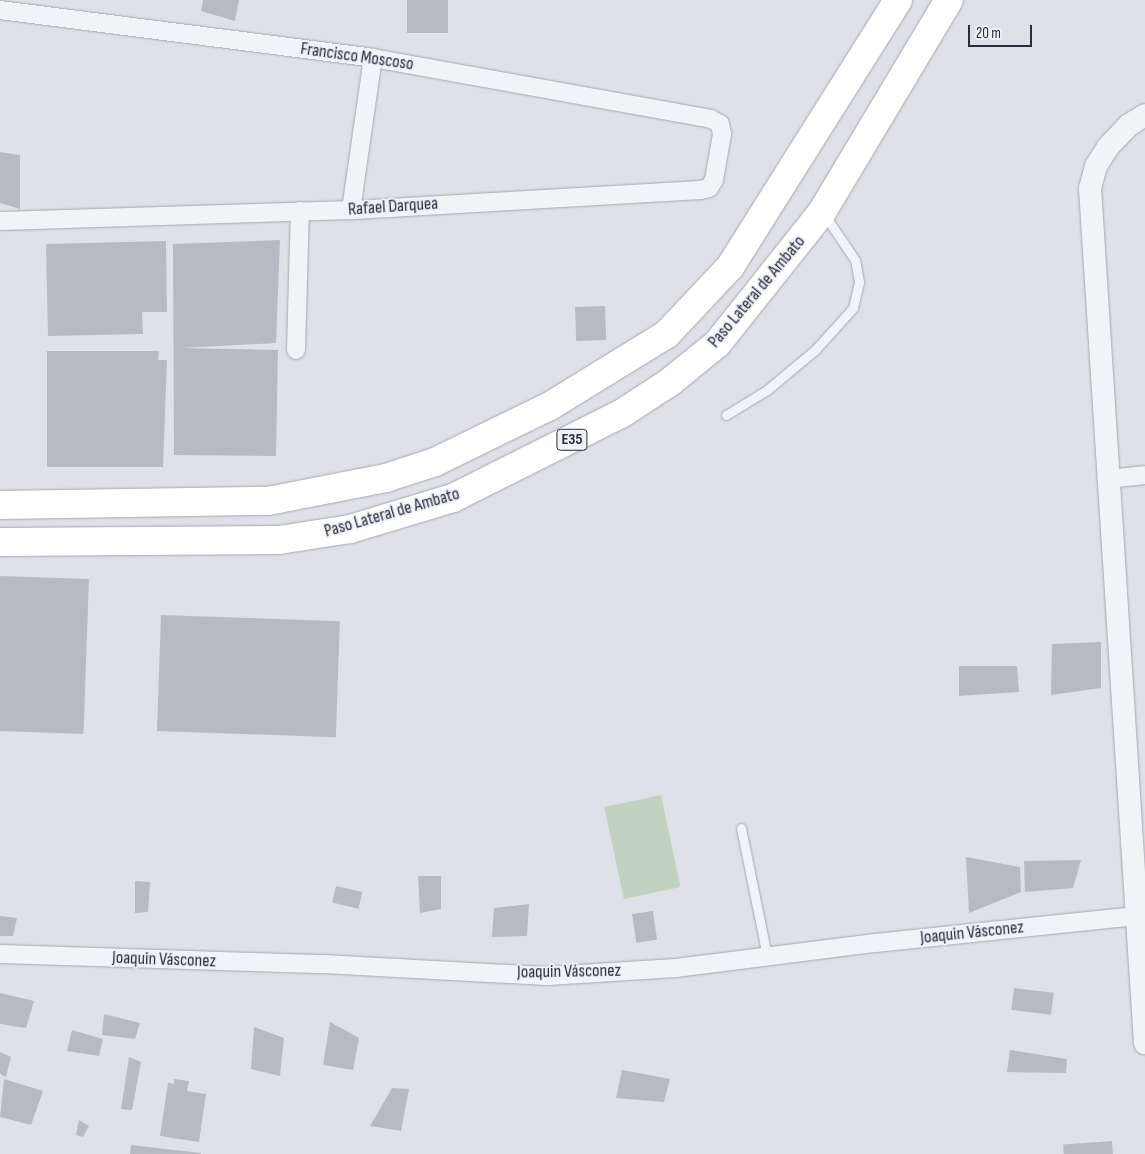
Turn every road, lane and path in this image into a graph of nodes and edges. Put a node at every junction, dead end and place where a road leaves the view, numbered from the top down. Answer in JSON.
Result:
{"nodes":[{"id":1,"x":898,"y":0,"type":"edge"},
{"id":2,"x":949,"y":0,"type":"edge"},
{"id":3,"x":958,"y":0,"type":"edge"},
{"id":4,"x":0,"y":10,"type":"edge"},
{"id":5,"x":373,"y":58,"type":"junction"},
{"id":6,"x":905,"y":76,"type":"junction"},
{"id":7,"x":1145,"y":115,"type":"edge"},
{"id":8,"x":711,"y":118,"type":"joint"},
{"id":9,"x":351,"y":210,"type":"junction"},
{"id":10,"x":300,"y":211,"type":"junction"},
{"id":11,"x":822,"y":212,"type":"junction"},
{"id":12,"x":0,"y":221,"type":"edge"},
{"id":13,"x":296,"y":350,"type":"dead end"},
{"id":14,"x":726,"y":416,"type":"dead end"},
{"id":15,"x":1145,"y":476,"type":"edge"},
{"id":16,"x":1106,"y":480,"type":"junction"},
{"id":17,"x":0,"y":505,"type":"edge"},
{"id":18,"x":0,"y":542,"type":"edge"},
{"id":19,"x":741,"y":828,"type":"dead end"},
{"id":20,"x":1135,"y":916,"type":"junction"},
{"id":21,"x":0,"y":954,"type":"edge"},
{"id":22,"x":768,"y":956,"type":"junction"},
{"id":23,"x":1145,"y":1043,"type":"edge"}],
"edges":[{"from":1,"to":17,"type":"highway","name":"Paso Lateral de Ambato","number":"E35"},
{"from":2,"to":6,"type":"highway","name":"Paso Lateral de Ambato","number":"E35"},
{"from":3,"to":6,"type":"highway"},
{"from":4,"to":5,"type":"street","name":"Francisco Moscoso"},
{"from":5,"to":8,"type":"street","name":"Francisco Moscoso"},
{"from":5,"to":9,"type":"street"},
{"from":6,"to":11,"type":"highway","name":"Paso Lateral de Ambato","number":"E35"},
{"from":7,"to":16,"type":"street"},
{"from":8,"to":9,"type":"street","name":"Rafael Darquea"},
{"from":9,"to":10,"type":"street","name":"Rafael Darquea"},
{"from":10,"to":12,"type":"street","name":"Rafael Darquea"},
{"from":10,"to":13,"type":"street"},
{"from":11,"to":14,"type":"lane"},
{"from":11,"to":18,"type":"highway","name":"Paso Lateral de Ambato","number":"E35"},
{"from":15,"to":16,"type":"street"},
{"from":16,"to":20,"type":"street"},
{"from":19,"to":22,"type":"lane"},
{"from":20,"to":22,"type":"street","name":"Joaquin Vásconez"},
{"from":20,"to":23,"type":"street"},
{"from":21,"to":22,"type":"street","name":"Joaquin Vásconez"}]}
